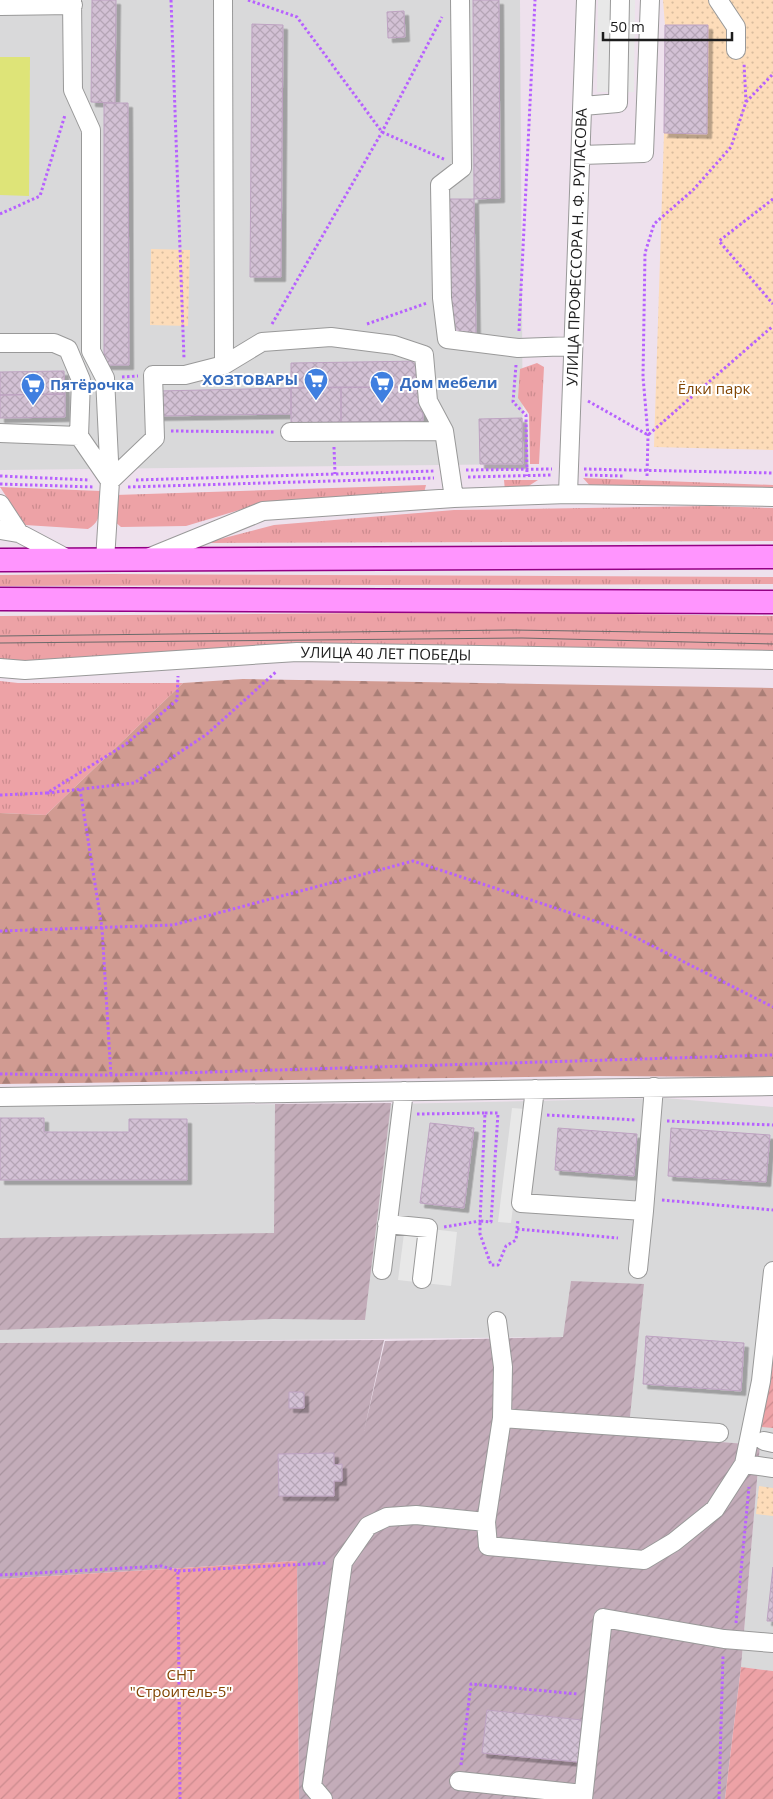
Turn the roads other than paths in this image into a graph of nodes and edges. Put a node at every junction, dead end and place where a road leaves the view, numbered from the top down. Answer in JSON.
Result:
{"nodes":[{"id":1,"x":223,"y":0,"type":"edge"},
{"id":2,"x":586,"y":0,"type":"edge"},
{"id":3,"x":620,"y":0,"type":"edge"},
{"id":4,"x":650,"y":0,"type":"edge"},
{"id":5,"x":718,"y":0,"type":"edge"},
{"id":6,"x":72,"y":3,"type":"edge"},
{"id":7,"x":453,"y":4,"type":"edge"},
{"id":8,"x":0,"y":6,"type":"edge"},
{"id":9,"x":740,"y":53,"type":"road end"},
{"id":10,"x":646,"y":100,"type":"junction"},
{"id":11,"x":618,"y":103,"type":"junction"},
{"id":12,"x":583,"y":106,"type":"junction"},
{"id":13,"x":581,"y":155,"type":"junction"},
{"id":14,"x":0,"y":343,"type":"edge"},
{"id":15,"x":573,"y":346,"type":"junction"},
{"id":16,"x":224,"y":365,"type":"junction"},
{"id":17,"x":444,"y":431,"type":"junction"},
{"id":18,"x":286,"y":432,"type":"road end"},
{"id":19,"x":0,"y":433,"type":"edge"},
{"id":20,"x":79,"y":436,"type":"junction"},
{"id":21,"x":109,"y":484,"type":"junction"},
{"id":22,"x":568,"y":494,"type":"junction"},
{"id":23,"x":773,"y":496,"type":"edge"},
{"id":24,"x":454,"y":498,"type":"junction"},
{"id":25,"x":0,"y":504,"type":"edge"},
{"id":26,"x":0,"y":530,"type":"edge"},
{"id":27,"x":19,"y":534,"type":"junction"},
{"id":28,"x":773,"y":557,"type":"edge"},
{"id":29,"x":68,"y":559,"type":"junction"},
{"id":30,"x":0,"y":560,"type":"edge"},
{"id":31,"x":105,"y":560,"type":"junction"},
{"id":32,"x":143,"y":560,"type":"junction"},
{"id":33,"x":0,"y":599,"type":"edge"},
{"id":34,"x":773,"y":602,"type":"edge"},
{"id":35,"x":773,"y":660,"type":"edge"},
{"id":36,"x":0,"y":668,"type":"edge"},
{"id":37,"x":773,"y":1086,"type":"edge"},
{"id":38,"x":654,"y":1088,"type":"junction"},
{"id":39,"x":535,"y":1089,"type":"junction"},
{"id":40,"x":404,"y":1091,"type":"junction"},
{"id":41,"x":0,"y":1097,"type":"edge"},
{"id":42,"x":644,"y":1211,"type":"junction"},
{"id":43,"x":387,"y":1224,"type":"junction"},
{"id":44,"x":638,"y":1269,"type":"dead end"},
{"id":45,"x":382,"y":1270,"type":"dead end"},
{"id":46,"x":773,"y":1271,"type":"edge"},
{"id":47,"x":422,"y":1279,"type":"dead end"},
{"id":48,"x":497,"y":1321,"type":"dead end"},
{"id":49,"x":502,"y":1418,"type":"junction"},
{"id":50,"x":719,"y":1433,"type":"dead end"},
{"id":51,"x":748,"y":1464,"type":"junction"},
{"id":52,"x":773,"y":1468,"type":"edge"},
{"id":53,"x":486,"y":1522,"type":"junction"},
{"id":54,"x":773,"y":1643,"type":"edge"},
{"id":55,"x":459,"y":1781,"type":"road end"},
{"id":56,"x":583,"y":1797,"type":"edge"},
{"id":57,"x":323,"y":1799,"type":"edge"}],
"edges":[{"from":1,"to":16,"type":"street"},
{"from":2,"to":12,"type":"street","name":"УЛИЦА ПРОФЕССОРА Н. Ф. РУПАСОВА"},
{"from":3,"to":11,"type":"street"},
{"from":4,"to":10,"type":"street"},
{"from":5,"to":9,"type":"street"},
{"from":6,"to":8,"type":"street"},
{"from":6,"to":21,"type":"street"},
{"from":7,"to":15,"type":"street"},
{"from":10,"to":11,"type":"street"},
{"from":10,"to":13,"type":"street"},
{"from":11,"to":12,"type":"street"},
{"from":12,"to":13,"type":"street","name":"УЛИЦА ПРОФЕССОРА Н. Ф. РУПАСОВА"},
{"from":13,"to":15,"type":"street","name":"УЛИЦА ПРОФЕССОРА Н. Ф. РУПАСОВА"},
{"from":14,"to":20,"type":"street"},
{"from":15,"to":22,"type":"street","name":"УЛИЦА ПРОФЕССОРА Н. Ф. РУПАСОВА"},
{"from":16,"to":17,"type":"street"},
{"from":16,"to":21,"type":"street"},
{"from":17,"to":18,"type":"street"},
{"from":17,"to":24,"type":"street"},
{"from":19,"to":20,"type":"street"},
{"from":20,"to":21,"type":"street"},
{"from":21,"to":31,"type":"street"},
{"from":22,"to":23,"type":"street"},
{"from":22,"to":24,"type":"street"},
{"from":24,"to":32,"type":"street"},
{"from":25,"to":27,"type":"street"},
{"from":26,"to":27,"type":"street"},
{"from":27,"to":29,"type":"street"},
{"from":28,"to":32,"type":"main road"},
{"from":29,"to":30,"type":"main road"},
{"from":29,"to":31,"type":"main road"},
{"from":31,"to":32,"type":"main road"},
{"from":33,"to":34,"type":"main road"},
{"from":35,"to":36,"type":"street","name":"УЛИЦА 40 ЛЕТ ПОБЕДЫ"},
{"from":37,"to":38,"type":"street"},
{"from":38,"to":39,"type":"street"},
{"from":38,"to":42,"type":"street"},
{"from":39,"to":40,"type":"street"},
{"from":39,"to":42,"type":"street"},
{"from":40,"to":41,"type":"street"},
{"from":40,"to":43,"type":"street"},
{"from":42,"to":44,"type":"street"},
{"from":43,"to":45,"type":"street"},
{"from":43,"to":47,"type":"street"},
{"from":46,"to":51,"type":"street"},
{"from":48,"to":49,"type":"street"},
{"from":49,"to":50,"type":"street"},
{"from":49,"to":53,"type":"street"},
{"from":51,"to":52,"type":"street"},
{"from":51,"to":53,"type":"street"},
{"from":53,"to":57,"type":"street"},
{"from":54,"to":56,"type":"street"},
{"from":55,"to":56,"type":"street"}]}
